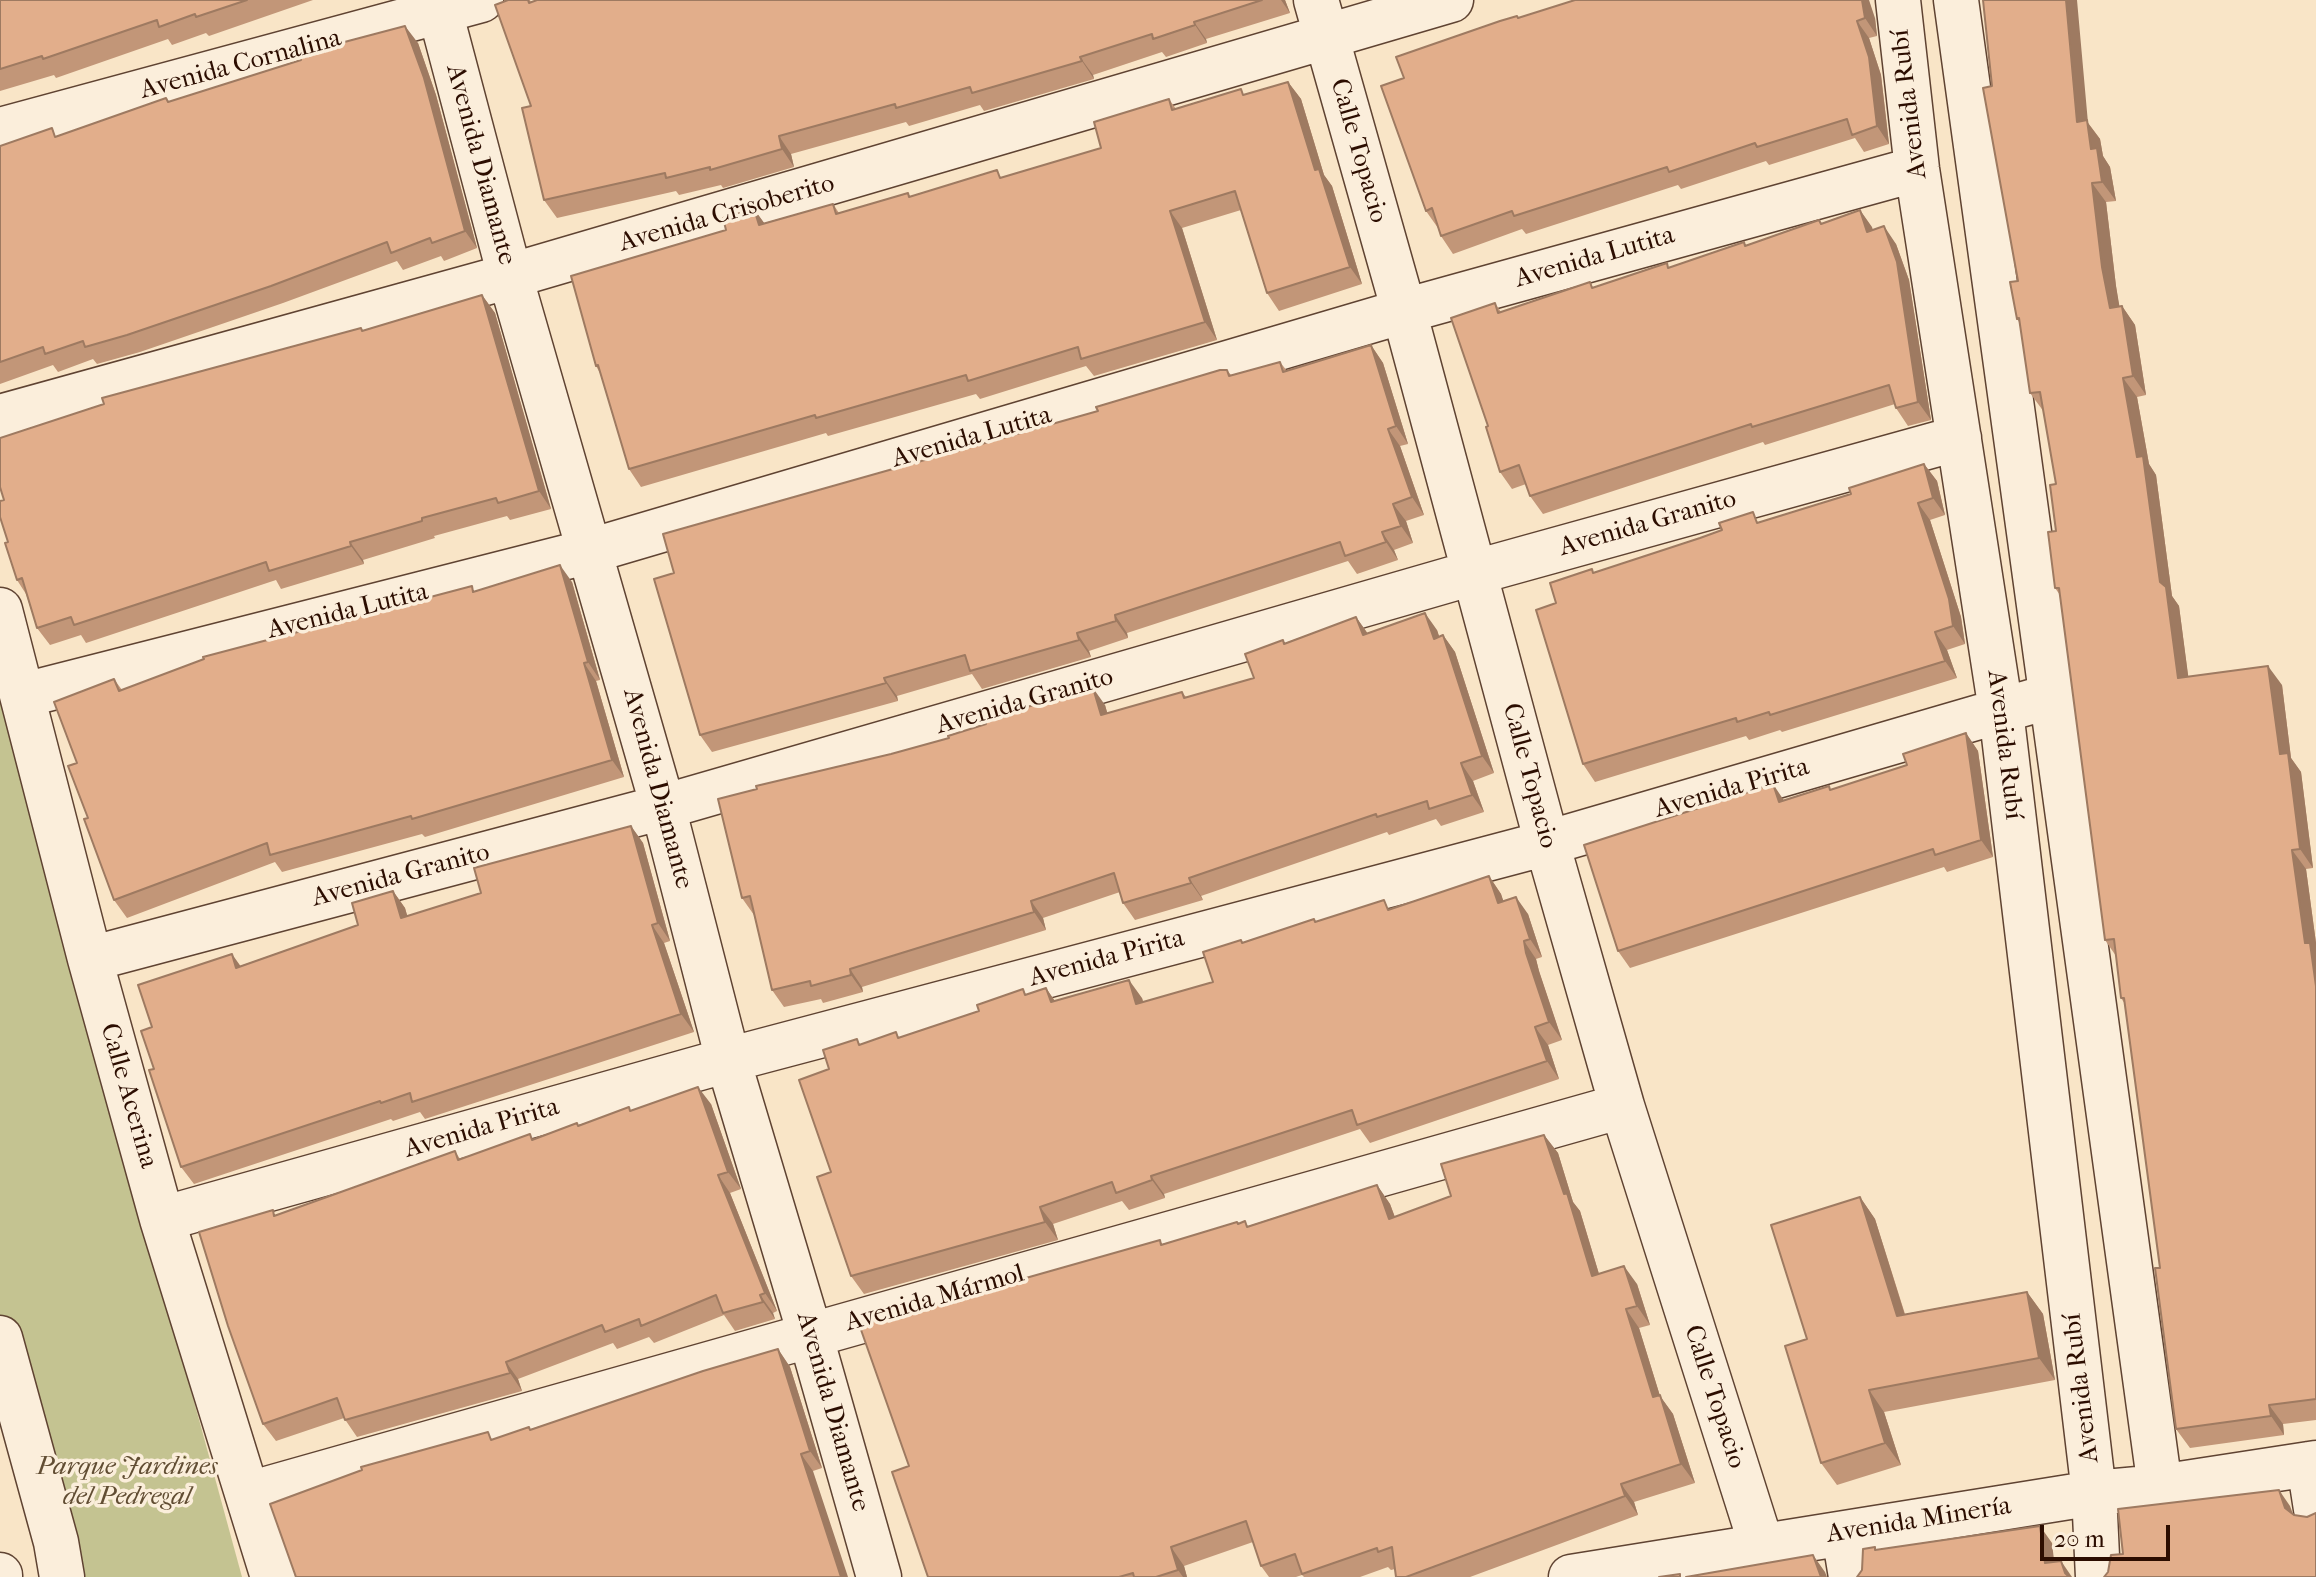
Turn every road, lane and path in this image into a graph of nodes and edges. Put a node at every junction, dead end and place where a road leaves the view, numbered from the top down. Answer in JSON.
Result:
{"nodes":[{"id":1,"x":481,"y":0,"type":"edge"},
{"id":2,"x":1451,"y":0,"type":"edge"},
{"id":3,"x":1898,"y":0,"type":"edge"},
{"id":4,"x":1956,"y":0,"type":"edge"},
{"id":5,"x":438,"y":6,"type":"edge"},
{"id":6,"x":1320,"y":18,"type":"edge"},
{"id":7,"x":0,"y":130,"type":"edge"},
{"id":8,"x":1917,"y":169,"type":"junction"},
{"id":9,"x":510,"y":276,"type":"junction"},
{"id":10,"x":1404,"y":311,"type":"junction"},
{"id":11,"x":0,"y":417,"type":"edge"},
{"id":12,"x":1959,"y":438,"type":"junction"},
{"id":13,"x":590,"y":551,"type":"junction"},
{"id":14,"x":1476,"y":572,"type":"junction"},
{"id":15,"x":0,"y":610,"type":"edge"},
{"id":16,"x":24,"y":695,"type":"junction"},
{"id":17,"x":2051,"y":696,"type":"junction"},
{"id":18,"x":2001,"y":711,"type":"junction"},
{"id":19,"x":663,"y":807,"type":"junction"},
{"id":20,"x":1547,"y":843,"type":"junction"},
{"id":21,"x":90,"y":959,"type":"junction"},
{"id":22,"x":728,"y":1060,"type":"junction"},
{"id":23,"x":1622,"y":1106,"type":"junction"},
{"id":24,"x":162,"y":1219,"type":"junction"},
{"id":25,"x":810,"y":1334,"type":"junction"},
{"id":26,"x":0,"y":1338,"type":"edge"},
{"id":27,"x":2313,"y":1464,"type":"edge"},
{"id":28,"x":2160,"y":1487,"type":"junction"},
{"id":29,"x":2094,"y":1493,"type":"junction"},
{"id":30,"x":249,"y":1494,"type":"junction"},
{"id":31,"x":2316,"y":1509,"type":"edge"},
{"id":32,"x":1844,"y":1534,"type":"junction"},
{"id":33,"x":1762,"y":1547,"type":"junction"},
{"id":34,"x":1613,"y":1574,"type":"edge"},
{"id":35,"x":62,"y":1577,"type":"edge"},
{"id":36,"x":273,"y":1577,"type":"edge"},
{"id":37,"x":879,"y":1577,"type":"edge"},
{"id":38,"x":1571,"y":1577,"type":"edge"},
{"id":39,"x":1851,"y":1577,"type":"edge"},
{"id":40,"x":2098,"y":1577,"type":"edge"}],
"edges":[{"from":1,"to":5,"type":"street","name":"Avenida Cornalina"},
{"from":2,"to":6,"type":"street","name":"Avenida Crisoberito"},
{"from":3,"to":8,"type":"street","name":"Avenida Rubí"},
{"from":4,"to":17,"type":"street","name":"Avenida Rubí"},
{"from":5,"to":7,"type":"street","name":"Avenida Cornalina"},
{"from":5,"to":9,"type":"street","name":"Avenida Diamante"},
{"from":6,"to":9,"type":"street","name":"Avenida Crisoberito"},
{"from":6,"to":10,"type":"street","name":"Calle Topacio"},
{"from":8,"to":10,"type":"street","name":"Avenida Lutita"},
{"from":8,"to":12,"type":"street","name":"Avenida Rubí"},
{"from":9,"to":11,"type":"street","name":"Avenida Crisoberito"},
{"from":9,"to":13,"type":"street","name":"Avenida Diamante"},
{"from":10,"to":13,"type":"street","name":"Avenida Lutita"},
{"from":10,"to":14,"type":"street","name":"Calle Topacio"},
{"from":12,"to":14,"type":"street","name":"Avenida Granito"},
{"from":12,"to":18,"type":"street","name":"Avenida Rubí"},
{"from":13,"to":16,"type":"street","name":"Avenida Lutita"},
{"from":13,"to":19,"type":"street","name":"Avenida Diamante"},
{"from":14,"to":19,"type":"street","name":"Avenida Granito"},
{"from":14,"to":20,"type":"street","name":"Calle Topacio"},
{"from":15,"to":16,"type":"street","name":"Calle Acerina"},
{"from":16,"to":21,"type":"street","name":"Calle Acerina"},
{"from":17,"to":18,"type":"street","name":"Avenida Pirita"},
{"from":17,"to":28,"type":"street","name":"Avenida Rubí"},
{"from":18,"to":20,"type":"street","name":"Avenida Pirita"},
{"from":18,"to":29,"type":"street","name":"Avenida Rubí"},
{"from":19,"to":21,"type":"street","name":"Avenida Granito"},
{"from":19,"to":22,"type":"street","name":"Avenida Diamante"},
{"from":20,"to":22,"type":"street","name":"Avenida Pirita"},
{"from":20,"to":23,"type":"street","name":"Calle Topacio"},
{"from":21,"to":24,"type":"street","name":"Calle Acerina"},
{"from":22,"to":24,"type":"street","name":"Avenida Pirita"},
{"from":22,"to":25,"type":"street","name":"Avenida Diamante"},
{"from":23,"to":25,"type":"street","name":"Avenida Mármol"},
{"from":23,"to":33,"type":"street","name":"Calle Topacio"},
{"from":24,"to":30,"type":"street","name":"Calle Acerina"},
{"from":25,"to":30,"type":"street","name":"Avenida Mármol"},
{"from":25,"to":37,"type":"street","name":"Avenida Diamante"},
{"from":26,"to":35,"type":"street"},
{"from":27,"to":28,"type":"street","name":"Avenida Minería"},
{"from":27,"to":31,"type":"street"},
{"from":28,"to":29,"type":"street","name":"Avenida Minería"},
{"from":29,"to":32,"type":"street","name":"Avenida Minería"},
{"from":29,"to":40,"type":"street","name":"Avenida Rubí"},
{"from":30,"to":36,"type":"street","name":"Calle Acerina"},
{"from":32,"to":33,"type":"street","name":"Avenida Minería"},
{"from":32,"to":39,"type":"street"},
{"from":33,"to":34,"type":"street","name":"Avenida Minería"},
{"from":34,"to":38,"type":"street","name":"Avenida Minería"}]}
